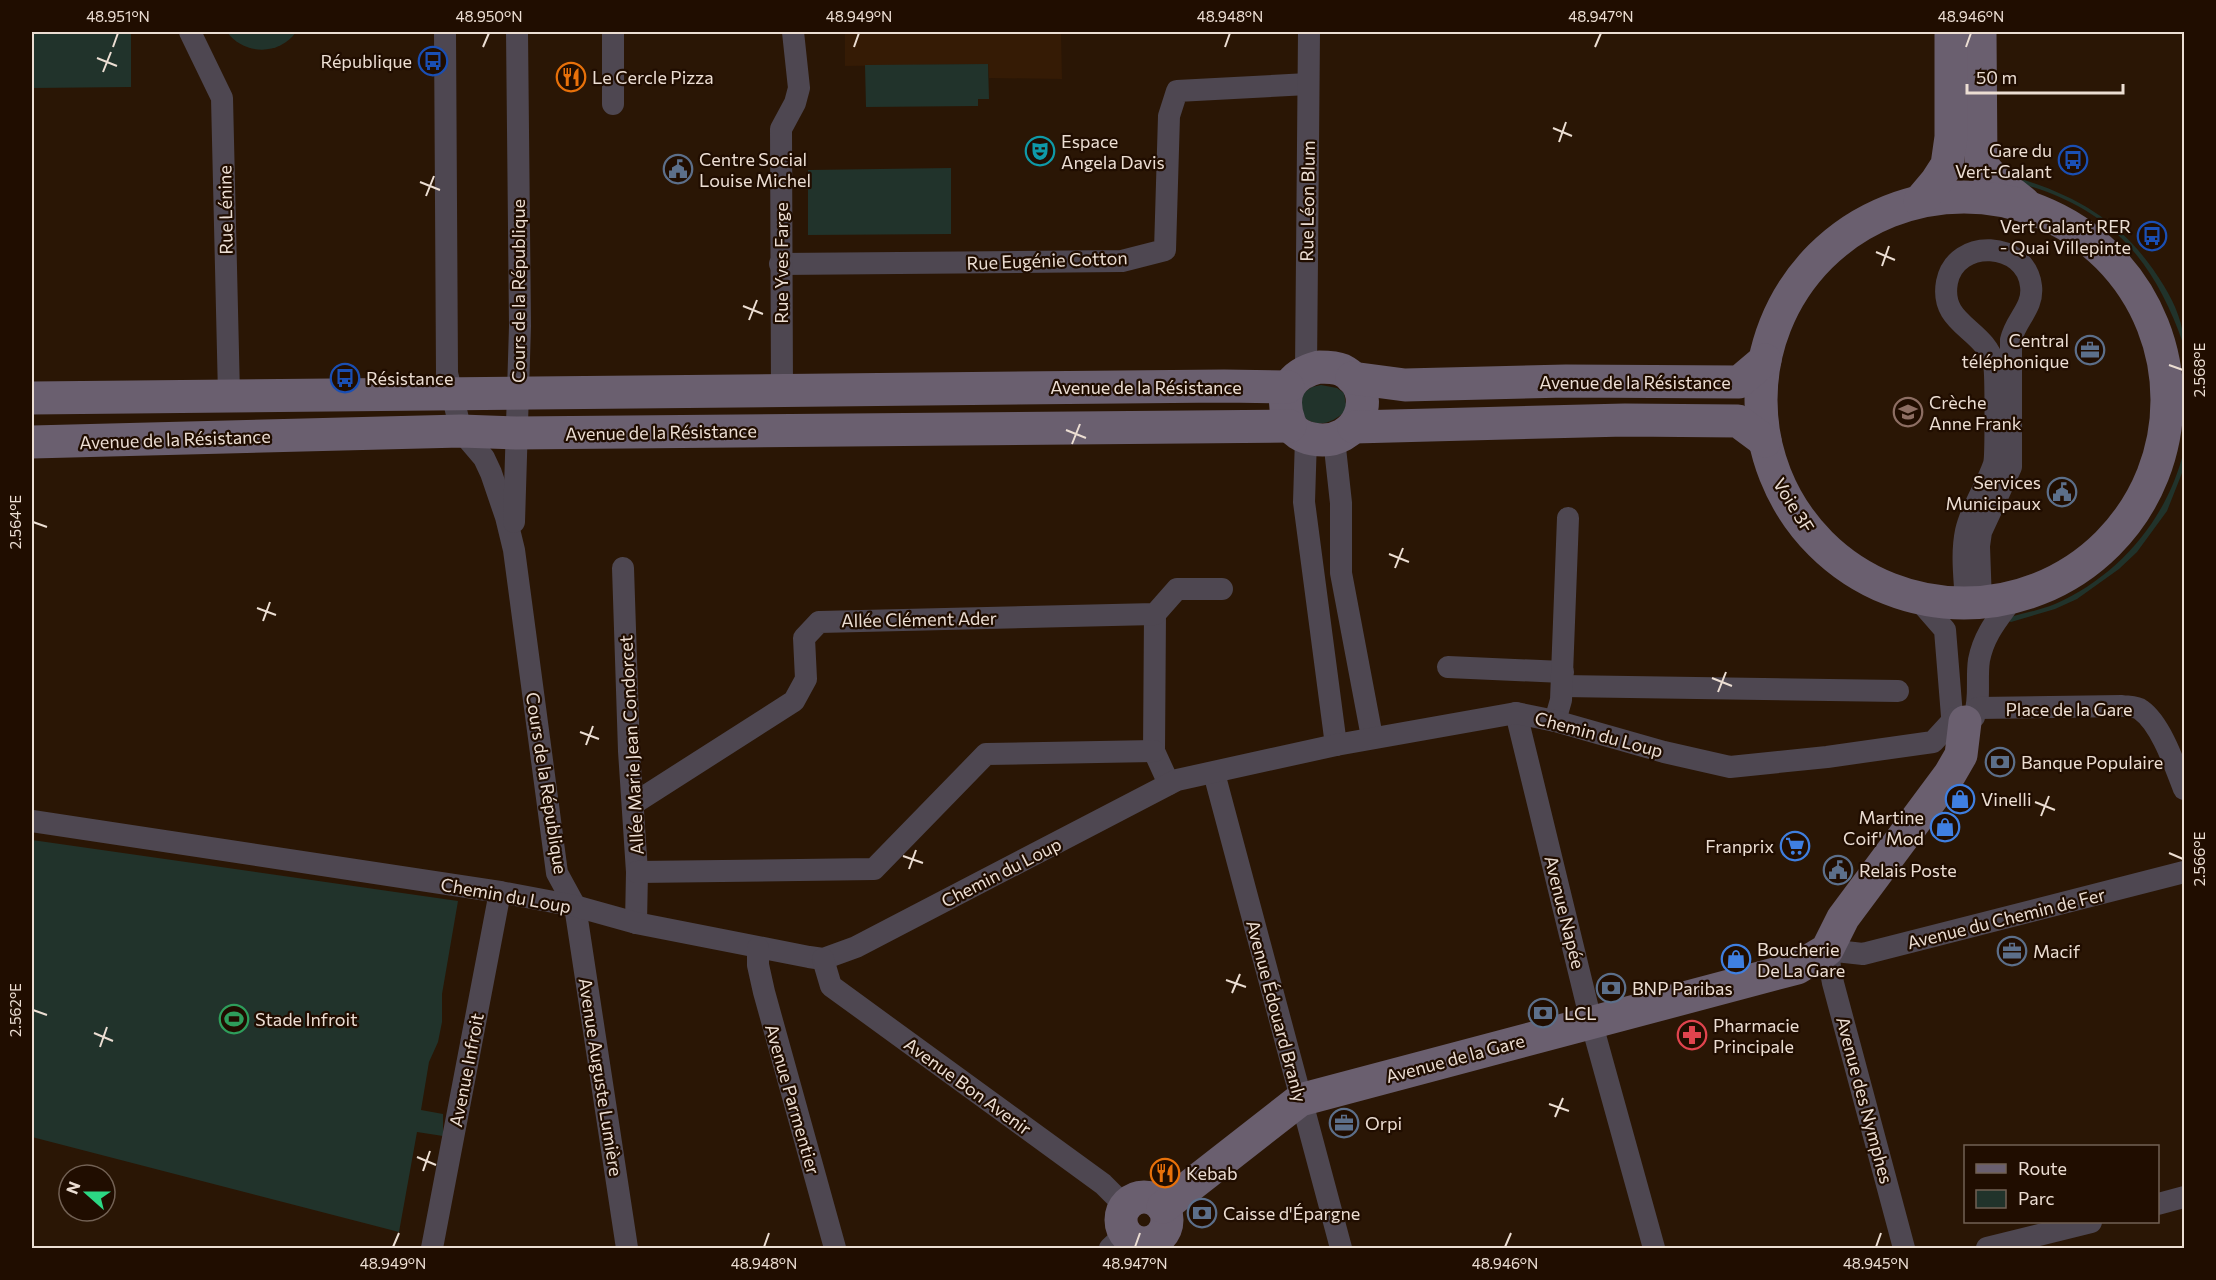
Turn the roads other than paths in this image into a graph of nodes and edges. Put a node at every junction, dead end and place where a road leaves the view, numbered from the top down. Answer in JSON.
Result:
{"nodes":[{"id":1,"x":190,"y":32,"type":"edge"},
{"id":2,"x":445,"y":32,"type":"edge"},
{"id":3,"x":517,"y":32,"type":"edge"},
{"id":4,"x":613,"y":32,"type":"edge"},
{"id":5,"x":793,"y":32,"type":"edge"},
{"id":6,"x":1309,"y":32,"type":"edge"},
{"id":7,"x":1951,"y":32,"type":"edge"},
{"id":8,"x":1980,"y":32,"type":"edge"},
{"id":9,"x":1308,"y":84,"type":"junction"},
{"id":10,"x":613,"y":104,"type":"dead end"},
{"id":11,"x":1920,"y":201,"type":"junction"},
{"id":12,"x":2028,"y":206,"type":"junction"},
{"id":13,"x":780,"y":264,"type":"junction"},
{"id":14,"x":2158,"y":337,"type":"junction"},
{"id":15,"x":1765,"y":360,"type":"junction"},
{"id":16,"x":2184,"y":366,"type":"edge"},
{"id":17,"x":1352,"y":378,"type":"junction"},
{"id":18,"x":1297,"y":379,"type":"junction"},
{"id":19,"x":782,"y":391,"type":"junction"},
{"id":20,"x":519,"y":392,"type":"junction"},
{"id":21,"x":451,"y":394,"type":"junction"},
{"id":22,"x":229,"y":396,"type":"junction"},
{"id":23,"x":32,"y":398,"type":"edge"},
{"id":24,"x":461,"y":431,"type":"junction"},
{"id":25,"x":516,"y":433,"type":"junction"},
{"id":26,"x":1321,"y":433,"type":"junction"},
{"id":27,"x":2184,"y":433,"type":"edge"},
{"id":28,"x":1765,"y":441,"type":"junction"},
{"id":29,"x":32,"y":442,"type":"edge"},
{"id":30,"x":2150,"y":485,"type":"junction"},
{"id":31,"x":1568,"y":518,"type":"dead end"},
{"id":32,"x":514,"y":550,"type":"junction"},
{"id":33,"x":623,"y":568,"type":"dead end"},
{"id":34,"x":1222,"y":589,"type":"dead end"},
{"id":35,"x":2013,"y":598,"type":"junction"},
{"id":36,"x":1918,"y":599,"type":"junction"},
{"id":37,"x":1973,"y":604,"type":"junction"},
{"id":38,"x":1155,"y":614,"type":"junction"},
{"id":39,"x":1448,"y":668,"type":"dead end"},
{"id":40,"x":1562,"y":679,"type":"junction"},
{"id":41,"x":1898,"y":691,"type":"dead end"},
{"id":42,"x":1516,"y":713,"type":"junction"},
{"id":43,"x":1966,"y":716,"type":"junction"},
{"id":44,"x":1555,"y":721,"type":"junction"},
{"id":45,"x":1372,"y":737,"type":"junction"},
{"id":46,"x":1336,"y":745,"type":"junction"},
{"id":47,"x":1154,"y":752,"type":"junction"},
{"id":48,"x":1214,"y":773,"type":"junction"},
{"id":49,"x":1169,"y":784,"type":"junction"},
{"id":50,"x":2184,"y":789,"type":"edge"},
{"id":51,"x":633,"y":804,"type":"junction"},
{"id":52,"x":32,"y":821,"type":"edge"},
{"id":53,"x":638,"y":872,"type":"junction"},
{"id":54,"x":2184,"y":872,"type":"edge"},
{"id":55,"x":500,"y":892,"type":"junction"},
{"id":56,"x":575,"y":906,"type":"junction"},
{"id":57,"x":636,"y":923,"type":"junction"},
{"id":58,"x":758,"y":948,"type":"junction"},
{"id":59,"x":1827,"y":950,"type":"junction"},
{"id":60,"x":823,"y":959,"type":"junction"},
{"id":61,"x":1591,"y":1022,"type":"junction"},
{"id":62,"x":1300,"y":1100,"type":"junction"},
{"id":63,"x":2184,"y":1197,"type":"edge"},
{"id":64,"x":2159,"y":1203,"type":"edge"},
{"id":65,"x":2083,"y":1223,"type":"edge"},
{"id":66,"x":1131,"y":1236,"type":"edge"},
{"id":67,"x":432,"y":1248,"type":"edge"},
{"id":68,"x":627,"y":1248,"type":"edge"},
{"id":69,"x":835,"y":1248,"type":"edge"},
{"id":70,"x":1341,"y":1248,"type":"edge"},
{"id":71,"x":1654,"y":1248,"type":"edge"},
{"id":72,"x":1904,"y":1248,"type":"edge"},
{"id":73,"x":1987,"y":1248,"type":"edge"}],
"edges":[{"from":1,"to":22,"type":"street","name":"Rue Lénine"},
{"from":2,"to":21,"type":"street","name":"Cours de la République"},
{"from":3,"to":20,"type":"street","name":"Cours de la République"},
{"from":4,"to":10,"type":"street"},
{"from":5,"to":13,"type":"street","name":"Rue Yves Farge"},
{"from":6,"to":9,"type":"street","name":"Rue Léon Blum"},
{"from":7,"to":11,"type":"main road"},
{"from":8,"to":12,"type":"main road"},
{"from":9,"to":13,"type":"street","name":"Rue Eugénie Cotton"},
{"from":9,"to":18,"type":"street","name":"Rue Léon Blum"},
{"from":11,"to":12,"type":"main road","name":"Voie 3F"},
{"from":11,"to":15,"type":"main road","name":"Voie 3F"},
{"from":12,"to":14,"type":"main road","name":"Voie 3F"},
{"from":13,"to":19,"type":"street","name":"Rue Yves Farge"},
{"from":14,"to":16,"type":"main road"},
{"from":14,"to":30,"type":"main road","name":"Voie 3F"},
{"from":15,"to":17,"type":"main road","name":"Avenue de la Résistance"},
{"from":15,"to":28,"type":"main road","name":"Voie 3F"},
{"from":17,"to":18,"type":"main road","name":"Avenue de la Résistance"},
{"from":17,"to":26,"type":"main road"},
{"from":18,"to":19,"type":"main road","name":"Avenue de la Résistance"},
{"from":18,"to":26,"type":"main road"},
{"from":19,"to":20,"type":"main road","name":"Avenue de la Résistance"},
{"from":20,"to":21,"type":"main road","name":"Avenue de la Résistance"},
{"from":20,"to":25,"type":"street","name":"Cours de la République"},
{"from":21,"to":22,"type":"main road","name":"Avenue de la Résistance"},
{"from":21,"to":24,"type":"street","name":"Cours de la République"},
{"from":22,"to":23,"type":"main road","name":"Avenue de la Résistance"},
{"from":24,"to":25,"type":"main road","name":"Avenue de la Résistance"},
{"from":24,"to":29,"type":"main road","name":"Avenue de la Résistance"},
{"from":24,"to":32,"type":"street","name":"Cours de la République"},
{"from":25,"to":26,"type":"main road","name":"Avenue de la Résistance"},
{"from":25,"to":32,"type":"street","name":"Cours de la République"},
{"from":26,"to":28,"type":"main road","name":"Avenue de la Résistance"},
{"from":26,"to":45,"type":"street"},
{"from":26,"to":46,"type":"street"},
{"from":27,"to":30,"type":"main road"},
{"from":28,"to":36,"type":"main road","name":"Voie 3F"},
{"from":30,"to":35,"type":"main road","name":"Voie 3F"},
{"from":31,"to":40,"type":"street"},
{"from":32,"to":56,"type":"street","name":"Cours de la République"},
{"from":33,"to":51,"type":"street","name":"Allée Marie Jean Condorcet"},
{"from":34,"to":38,"type":"street"},
{"from":35,"to":37,"type":"main road","name":"Voie 3F"},
{"from":35,"to":43,"type":"street"},
{"from":36,"to":37,"type":"main road","name":"Voie 3F"},
{"from":36,"to":43,"type":"street"},
{"from":37,"to":37,"type":"street"},
{"from":38,"to":47,"type":"street"},
{"from":38,"to":51,"type":"street","name":"Allée Clément Ader"},
{"from":39,"to":40,"type":"street"},
{"from":40,"to":41,"type":"street"},
{"from":40,"to":44,"type":"street"},
{"from":42,"to":44,"type":"street","name":"Chemin du Loup"},
{"from":42,"to":45,"type":"street","name":"Chemin du Loup"},
{"from":42,"to":61,"type":"street","name":"Avenue Napée"},
{"from":43,"to":44,"type":"street","name":"Chemin du Loup"},
{"from":43,"to":50,"type":"street","name":"Place de la Gare"},
{"from":43,"to":59,"type":"main road"},
{"from":45,"to":46,"type":"street","name":"Chemin du Loup"},
{"from":46,"to":48,"type":"street","name":"Chemin du Loup"},
{"from":47,"to":49,"type":"street"},
{"from":47,"to":53,"type":"street"},
{"from":48,"to":49,"type":"street","name":"Chemin du Loup"},
{"from":48,"to":62,"type":"street","name":"Avenue Édouard Branly"},
{"from":49,"to":60,"type":"street","name":"Chemin du Loup"},
{"from":51,"to":53,"type":"street","name":"Allée Marie Jean Condorcet"},
{"from":52,"to":55,"type":"street","name":"Chemin du Loup"},
{"from":53,"to":57,"type":"street","name":"Allée Marie Jean Condorcet"},
{"from":54,"to":59,"type":"street","name":"Avenue du Chemin de Fer"},
{"from":55,"to":56,"type":"street","name":"Chemin du Loup"},
{"from":55,"to":67,"type":"street","name":"Avenue Infroit"},
{"from":56,"to":57,"type":"street","name":"Chemin du Loup"},
{"from":56,"to":68,"type":"street","name":"Avenue Auguste Lumière"},
{"from":57,"to":58,"type":"street","name":"Chemin du Loup"},
{"from":58,"to":60,"type":"street","name":"Chemin du Loup"},
{"from":58,"to":69,"type":"street","name":"Avenue Parmentier"},
{"from":59,"to":61,"type":"main road","name":"Avenue de la Gare"},
{"from":59,"to":72,"type":"street","name":"Avenue des Nymphes"},
{"from":60,"to":66,"type":"street","name":"Avenue Bon Avenir"},
{"from":61,"to":62,"type":"main road","name":"Avenue de la Gare"},
{"from":61,"to":71,"type":"street","name":"Avenue Napée"},
{"from":62,"to":66,"type":"main road","name":"Avenue de la Gare"},
{"from":62,"to":70,"type":"street","name":"Avenue Édouard Branly"},
{"from":63,"to":64,"type":"street"},
{"from":65,"to":73,"type":"street"}]}
